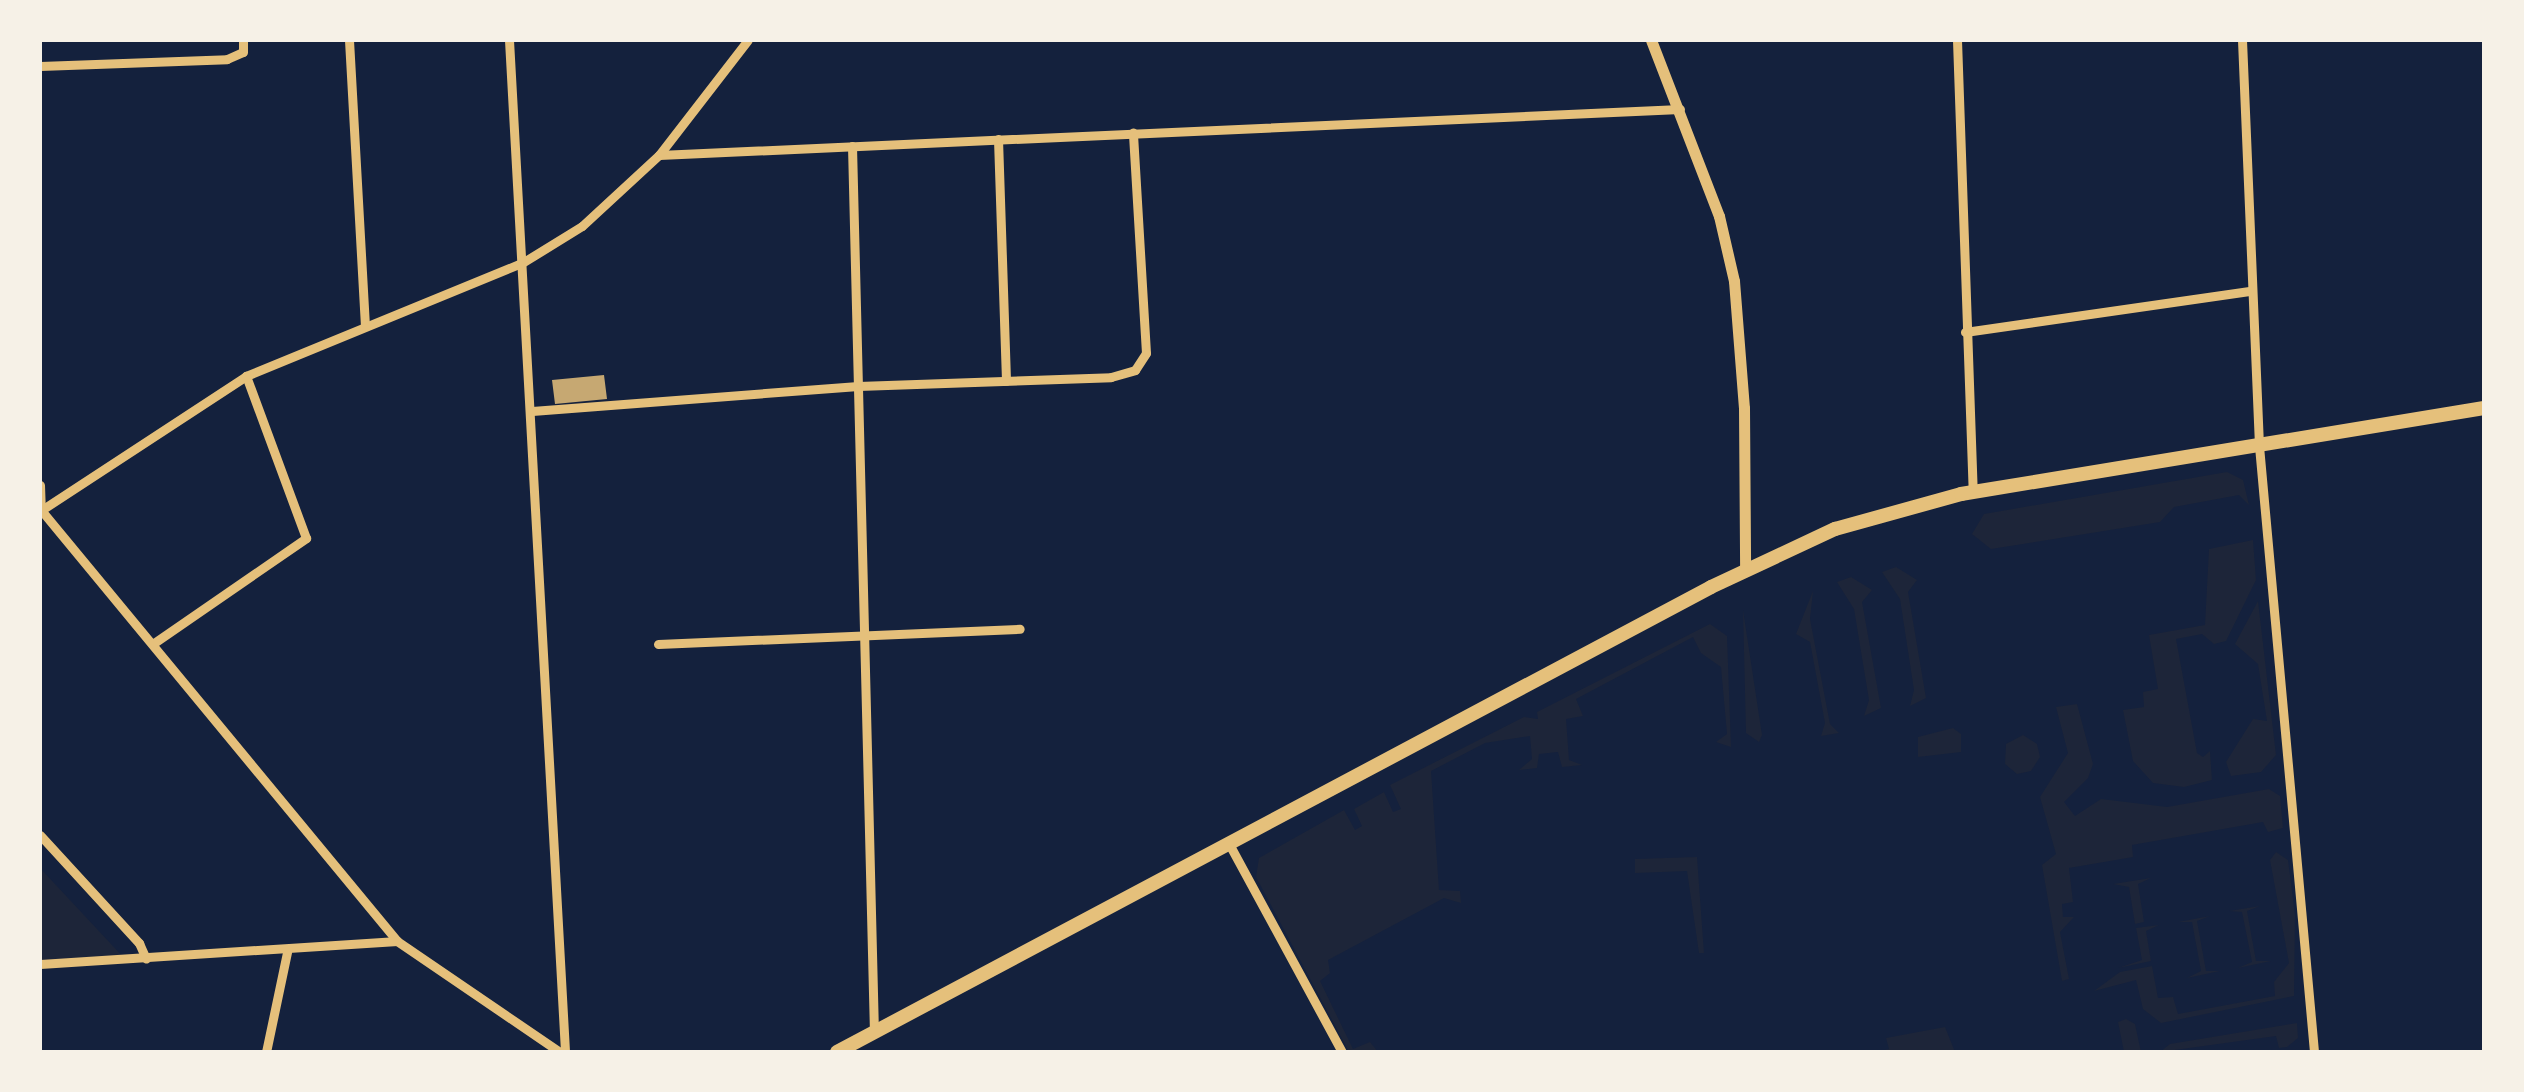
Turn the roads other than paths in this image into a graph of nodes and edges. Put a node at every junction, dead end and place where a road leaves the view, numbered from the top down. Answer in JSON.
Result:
{"nodes":[{"id":1,"x":243,"y":40,"type":"edge"},
{"id":2,"x":349,"y":40,"type":"edge"},
{"id":3,"x":510,"y":40,"type":"edge"},
{"id":4,"x":748,"y":40,"type":"edge"},
{"id":5,"x":1650,"y":40,"type":"edge"},
{"id":6,"x":1957,"y":40,"type":"edge"},
{"id":7,"x":2242,"y":40,"type":"edge"},
{"id":8,"x":40,"y":66,"type":"edge"},
{"id":9,"x":1680,"y":109,"type":"junction"},
{"id":10,"x":1133,"y":132,"type":"junction"},
{"id":11,"x":998,"y":139,"type":"junction"},
{"id":12,"x":852,"y":146,"type":"junction"},
{"id":13,"x":659,"y":155,"type":"junction"},
{"id":14,"x":522,"y":263,"type":"junction"},
{"id":15,"x":2251,"y":292,"type":"junction"},
{"id":16,"x":366,"y":326,"type":"junction"},
{"id":17,"x":1964,"y":332,"type":"junction"},
{"id":18,"x":246,"y":376,"type":"junction"},
{"id":19,"x":1006,"y":380,"type":"junction"},
{"id":20,"x":858,"y":386,"type":"junction"},
{"id":21,"x":2484,"y":408,"type":"edge"},
{"id":22,"x":532,"y":411,"type":"junction"},
{"id":23,"x":2258,"y":446,"type":"junction"},
{"id":24,"x":40,"y":485,"type":"edge"},
{"id":25,"x":1973,"y":492,"type":"junction"},
{"id":26,"x":41,"y":511,"type":"edge"},
{"id":27,"x":1744,"y":570,"type":"junction"},
{"id":28,"x":1020,"y":629,"type":"dead end"},
{"id":29,"x":864,"y":632,"type":"junction"},
{"id":30,"x":154,"y":643,"type":"junction"},
{"id":31,"x":658,"y":644,"type":"dead end"},
{"id":32,"x":40,"y":835,"type":"edge"},
{"id":33,"x":1228,"y":842,"type":"junction"},
{"id":34,"x":396,"y":941,"type":"junction"},
{"id":35,"x":287,"y":952,"type":"junction"},
{"id":36,"x":146,"y":959,"type":"junction"},
{"id":37,"x":40,"y":964,"type":"edge"},
{"id":38,"x":874,"y":1032,"type":"junction"},
{"id":39,"x":266,"y":1052,"type":"edge"},
{"id":40,"x":562,"y":1052,"type":"edge"},
{"id":41,"x":836,"y":1052,"type":"edge"},
{"id":42,"x":1342,"y":1052,"type":"edge"},
{"id":43,"x":2314,"y":1052,"type":"edge"}],
"edges":[{"from":1,"to":8,"type":"street"},
{"from":2,"to":16,"type":"street"},
{"from":3,"to":14,"type":"street"},
{"from":4,"to":13,"type":"street"},
{"from":5,"to":9,"type":"main road"},
{"from":6,"to":17,"type":"street"},
{"from":7,"to":15,"type":"street"},
{"from":9,"to":10,"type":"street"},
{"from":9,"to":27,"type":"main road"},
{"from":10,"to":11,"type":"street"},
{"from":10,"to":19,"type":"street"},
{"from":11,"to":12,"type":"street"},
{"from":11,"to":19,"type":"street"},
{"from":12,"to":13,"type":"street"},
{"from":12,"to":20,"type":"street"},
{"from":13,"to":14,"type":"street"},
{"from":14,"to":16,"type":"street"},
{"from":14,"to":22,"type":"street"},
{"from":15,"to":17,"type":"street"},
{"from":15,"to":23,"type":"street"},
{"from":16,"to":18,"type":"street"},
{"from":17,"to":25,"type":"street"},
{"from":18,"to":26,"type":"street"},
{"from":18,"to":30,"type":"street"},
{"from":19,"to":20,"type":"street"},
{"from":20,"to":22,"type":"street"},
{"from":20,"to":29,"type":"street"},
{"from":21,"to":23,"type":"main road"},
{"from":22,"to":40,"type":"street"},
{"from":23,"to":25,"type":"main road"},
{"from":23,"to":43,"type":"street"},
{"from":24,"to":26,"type":"street"},
{"from":25,"to":27,"type":"main road"},
{"from":26,"to":30,"type":"street"},
{"from":27,"to":33,"type":"main road"},
{"from":28,"to":29,"type":"street"},
{"from":29,"to":31,"type":"street"},
{"from":29,"to":38,"type":"street"},
{"from":30,"to":34,"type":"street"},
{"from":32,"to":36,"type":"street"},
{"from":33,"to":38,"type":"main road"},
{"from":33,"to":42,"type":"street"},
{"from":34,"to":35,"type":"street"},
{"from":34,"to":40,"type":"street"},
{"from":35,"to":36,"type":"street"},
{"from":35,"to":39,"type":"street"},
{"from":36,"to":37,"type":"street"},
{"from":38,"to":41,"type":"main road"}]}
